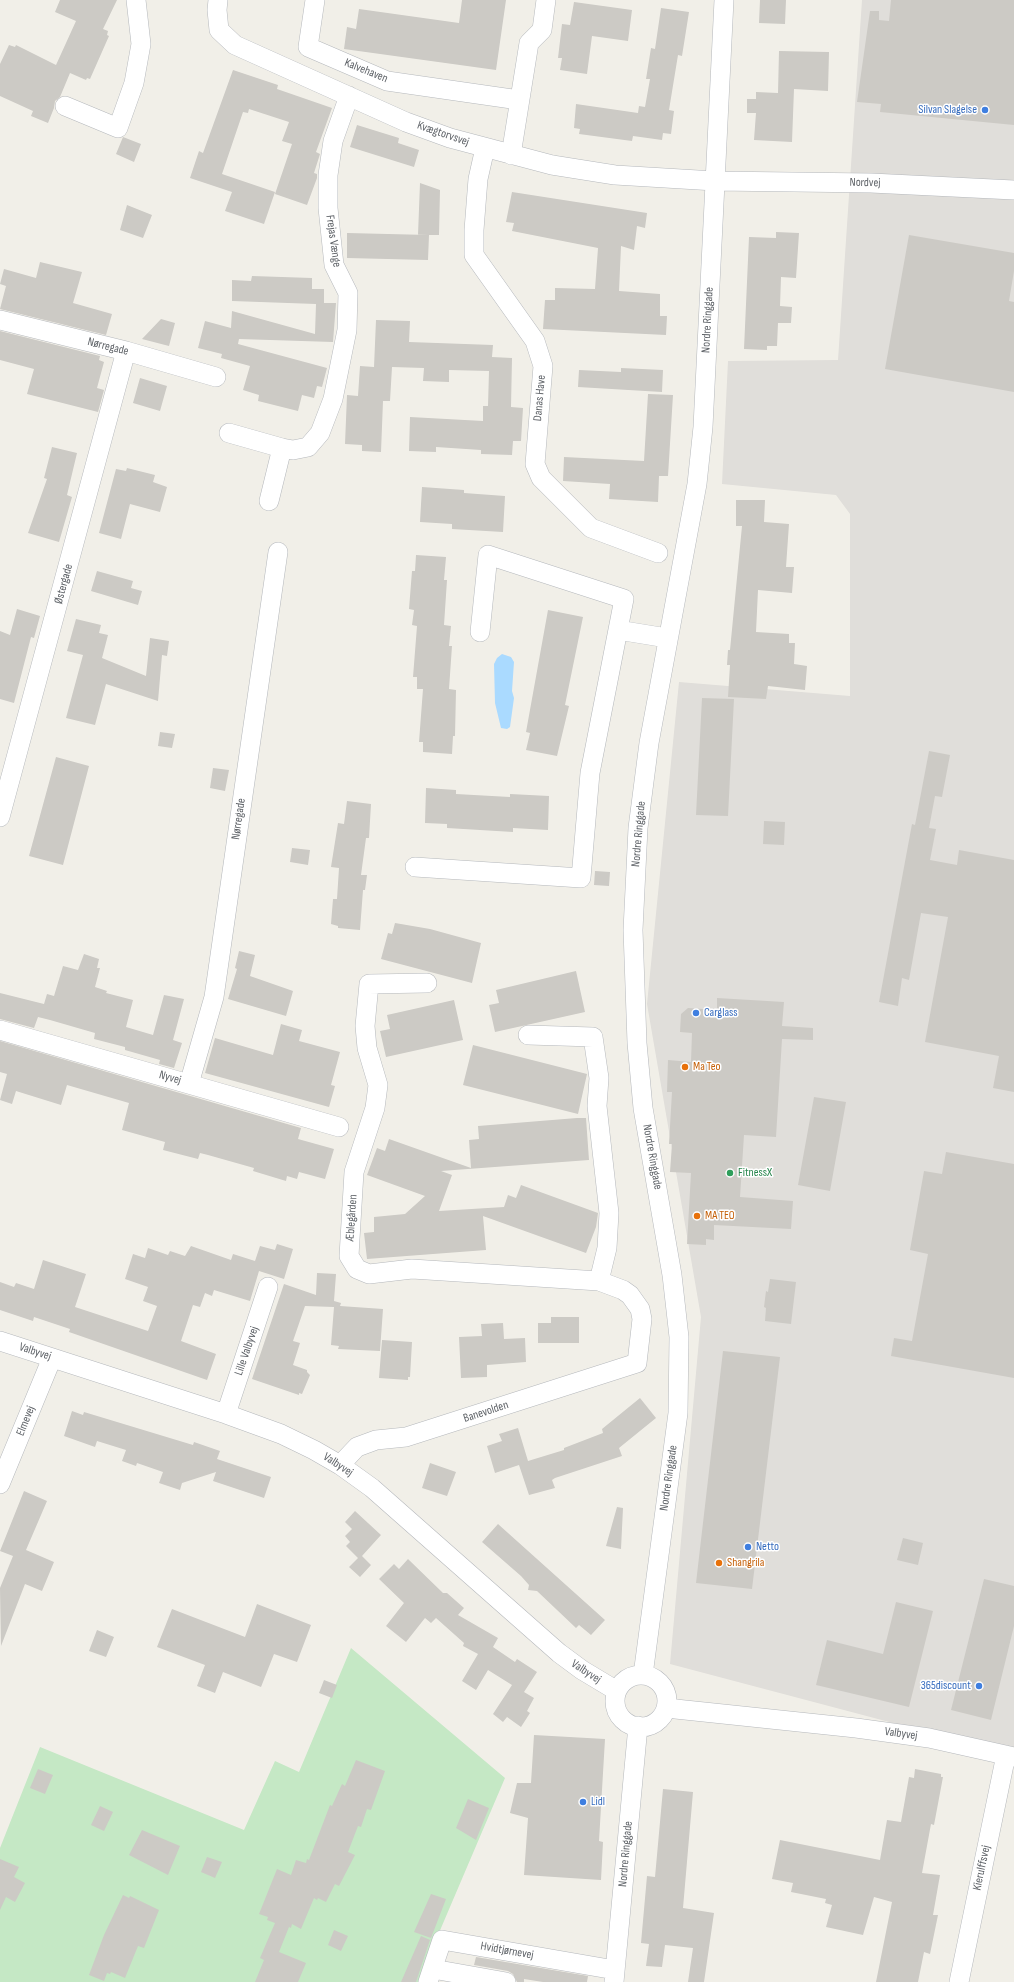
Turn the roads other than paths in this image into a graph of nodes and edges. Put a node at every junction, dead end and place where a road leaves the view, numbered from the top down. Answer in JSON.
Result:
{"nodes":[{"id":1,"x":136,"y":0,"type":"edge"},
{"id":2,"x":218,"y":0,"type":"edge"},
{"id":3,"x":315,"y":0,"type":"edge"},
{"id":4,"x":546,"y":0,"type":"edge"},
{"id":5,"x":724,"y":0,"type":"edge"},
{"id":6,"x":349,"y":96,"type":"junction"},
{"id":7,"x":520,"y":100,"type":"junction"},
{"id":8,"x":64,"y":106,"type":"dead end"},
{"id":9,"x":485,"y":148,"type":"junction"},
{"id":10,"x":511,"y":155,"type":"junction"},
{"id":11,"x":715,"y":181,"type":"junction"},
{"id":12,"x":1014,"y":190,"type":"edge"},
{"id":13,"x":0,"y":320,"type":"edge"},
{"id":14,"x":126,"y":351,"type":"junction"},
{"id":15,"x":216,"y":377,"type":"dead end"},
{"id":16,"x":229,"y":433,"type":"dead end"},
{"id":17,"x":282,"y":448,"type":"junction"},
{"id":18,"x":268,"y":500,"type":"dead end"},
{"id":19,"x":278,"y":552,"type":"dead end"},
{"id":20,"x":658,"y":553,"type":"dead end"},
{"id":21,"x":618,"y":630,"type":"junction"},
{"id":22,"x":480,"y":632,"type":"dead end"},
{"id":23,"x":667,"y":638,"type":"junction"},
{"id":24,"x":0,"y":817,"type":"edge"},
{"id":25,"x":415,"y":867,"type":"dead end"},
{"id":26,"x":427,"y":983,"type":"dead end"},
{"id":27,"x":0,"y":1030,"type":"edge"},
{"id":28,"x":528,"y":1035,"type":"dead end"},
{"id":29,"x":189,"y":1084,"type":"junction"},
{"id":30,"x":339,"y":1127,"type":"dead end"},
{"id":31,"x":599,"y":1281,"type":"junction"},
{"id":32,"x":268,"y":1287,"type":"dead end"},
{"id":33,"x":0,"y":1340,"type":"edge"},
{"id":34,"x":52,"y":1358,"type":"junction"},
{"id":35,"x":637,"y":1363,"type":"joint"},
{"id":36,"x":226,"y":1414,"type":"junction"},
{"id":37,"x":340,"y":1464,"type":"junction"},
{"id":38,"x":0,"y":1484,"type":"edge"},
{"id":39,"x":643,"y":1675,"type":"junction"},
{"id":40,"x":617,"y":1691,"type":"junction"},
{"id":41,"x":666,"y":1708,"type":"junction"},
{"id":42,"x":638,"y":1726,"type":"junction"},
{"id":43,"x":1010,"y":1756,"type":"edge"},
{"id":44,"x":430,"y":1976,"type":"edge"},
{"id":45,"x":614,"y":1976,"type":"edge"},
{"id":46,"x":506,"y":1982,"type":"edge"},
{"id":47,"x":959,"y":1982,"type":"edge"}],
"edges":[{"from":1,"to":8,"type":"street"},
{"from":2,"to":6,"type":"street","name":"Kvægtorvsvej"},
{"from":3,"to":7,"type":"street","name":"Kalvehaven"},
{"from":4,"to":7,"type":"street"},
{"from":5,"to":11,"type":"street","name":"Nordre Ringgade"},
{"from":6,"to":9,"type":"street","name":"Kvægtorvsvej"},
{"from":6,"to":17,"type":"street","name":"Frejas Vænge"},
{"from":7,"to":10,"type":"street"},
{"from":9,"to":10,"type":"street","name":"Kvægtorvsvej"},
{"from":9,"to":20,"type":"street","name":"Danas Have"},
{"from":10,"to":11,"type":"street","name":"Kvægtorvsvej"},
{"from":11,"to":12,"type":"street","name":"Nordvej"},
{"from":11,"to":23,"type":"street","name":"Nordre Ringgade"},
{"from":13,"to":14,"type":"street","name":"Nørregade"},
{"from":14,"to":15,"type":"street","name":"Nørregade"},
{"from":14,"to":24,"type":"street","name":"Østergade"},
{"from":16,"to":17,"type":"street","name":"Frejas Vænge"},
{"from":17,"to":18,"type":"street"},
{"from":19,"to":29,"type":"street","name":"Nørregade"},
{"from":21,"to":22,"type":"street"},
{"from":21,"to":23,"type":"street"},
{"from":21,"to":25,"type":"street"},
{"from":23,"to":39,"type":"street","name":"Nordre Ringgade"},
{"from":26,"to":31,"type":"street","name":"Æblegården"},
{"from":27,"to":29,"type":"street","name":"Nyvej"},
{"from":28,"to":31,"type":"street"},
{"from":29,"to":30,"type":"street","name":"Nyvej"},
{"from":31,"to":35,"type":"street","name":"Æblegården"},
{"from":32,"to":36,"type":"street","name":"Lille Valbyvej"},
{"from":33,"to":34,"type":"street","name":"Valbyvej"},
{"from":34,"to":36,"type":"street","name":"Valbyvej"},
{"from":34,"to":38,"type":"street","name":"Elmevej"},
{"from":35,"to":37,"type":"street","name":"Banevolden"},
{"from":36,"to":37,"type":"street","name":"Valbyvej"},
{"from":37,"to":40,"type":"street","name":"Valbyvej"},
{"from":39,"to":40,"type":"street"},
{"from":39,"to":41,"type":"street"},
{"from":40,"to":42,"type":"street"},
{"from":41,"to":42,"type":"street"},
{"from":41,"to":43,"type":"street","name":"Valbyvej"},
{"from":42,"to":45,"type":"street","name":"Nordre Ringgade"},
{"from":43,"to":47,"type":"street","name":"Kierulffsvej"},
{"from":44,"to":45,"type":"street","name":"Hvidtjørnevej"},
{"from":44,"to":46,"type":"street"}]}
